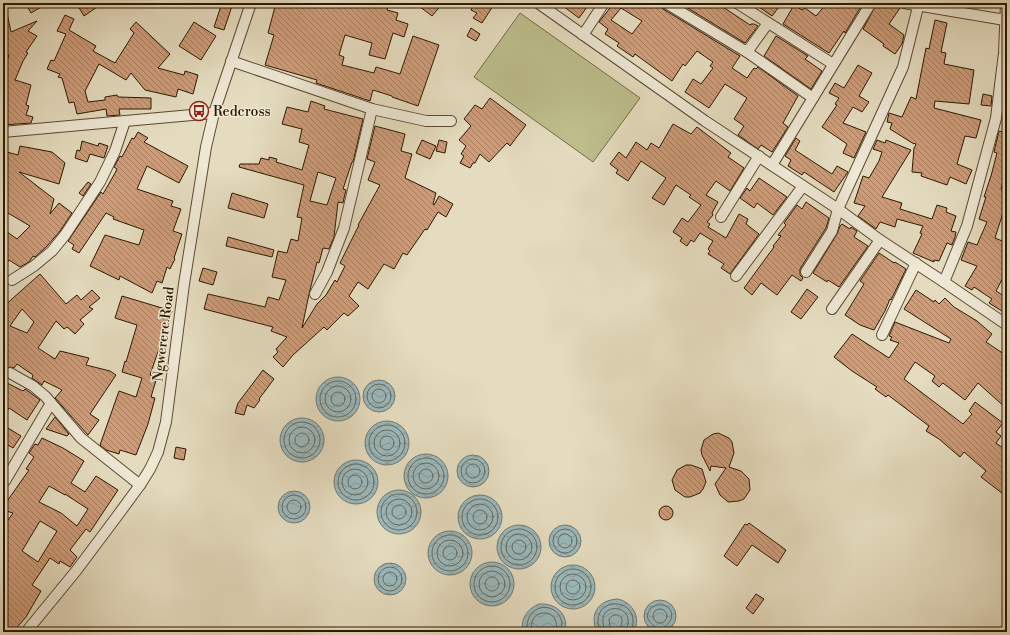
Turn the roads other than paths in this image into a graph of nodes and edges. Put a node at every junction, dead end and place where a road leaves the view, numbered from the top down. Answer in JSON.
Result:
{"nodes":[{"id":1,"x":252,"y":3,"type":"edge"},
{"id":2,"x":538,"y":3,"type":"edge"},
{"id":3,"x":604,"y":3,"type":"edge"},
{"id":4,"x":666,"y":3,"type":"edge"},
{"id":5,"x":737,"y":3,"type":"edge"},
{"id":6,"x":871,"y":3,"type":"edge"},
{"id":7,"x":904,"y":3,"type":"edge"},
{"id":8,"x":1006,"y":3,"type":"edge"},
{"id":9,"x":919,"y":4,"type":"edge"},
{"id":10,"x":1005,"y":20,"type":"junction"},
{"id":11,"x":768,"y":23,"type":"junction"},
{"id":12,"x":583,"y":35,"type":"junction"},
{"id":13,"x":747,"y":52,"type":"junction"},
{"id":14,"x":231,"y":61,"type":"junction"},
{"id":15,"x":833,"y":64,"type":"junction"},
{"id":16,"x":813,"y":98,"type":"junction"},
{"id":17,"x":372,"y":110,"type":"junction"},
{"id":18,"x":214,"y":113,"type":"junction"},
{"id":19,"x":125,"y":121,"type":"junction"},
{"id":20,"x":451,"y":121,"type":"dead end"},
{"id":21,"x":3,"y":132,"type":"edge"},
{"id":22,"x":759,"y":156,"type":"junction"},
{"id":23,"x":772,"y":165,"type":"junction"},
{"id":24,"x":803,"y":186,"type":"junction"},
{"id":25,"x":838,"y":209,"type":"junction"},
{"id":26,"x":721,"y":217,"type":"dead end"},
{"id":27,"x":880,"y":240,"type":"junction"},
{"id":28,"x":916,"y":263,"type":"junction"},
{"id":29,"x":806,"y":272,"type":"dead end"},
{"id":30,"x":736,"y":276,"type":"dead end"},
{"id":31,"x":12,"y":280,"type":"dead end"},
{"id":32,"x":944,"y":282,"type":"junction"},
{"id":33,"x":315,"y":294,"type":"dead end"},
{"id":34,"x":832,"y":308,"type":"dead end"},
{"id":35,"x":1007,"y":325,"type":"edge"},
{"id":36,"x":882,"y":335,"type":"dead end"},
{"id":37,"x":10,"y":372,"type":"dead end"},
{"id":38,"x":51,"y":403,"type":"junction"},
{"id":39,"x":5,"y":481,"type":"dead end"},
{"id":40,"x":140,"y":485,"type":"junction"},
{"id":41,"x":26,"y":632,"type":"edge"}],
"edges":[{"from":1,"to":14,"type":"street","name":"Ngwerere Road"},
{"from":2,"to":12,"type":"street"},
{"from":3,"to":12,"type":"street"},
{"from":4,"to":13,"type":"street"},
{"from":5,"to":11,"type":"street"},
{"from":6,"to":15,"type":"street"},
{"from":7,"to":9,"type":"street"},
{"from":8,"to":10,"type":"street"},
{"from":9,"to":10,"type":"street"},
{"from":9,"to":25,"type":"street"},
{"from":10,"to":32,"type":"street"},
{"from":11,"to":13,"type":"street"},
{"from":11,"to":15,"type":"street"},
{"from":12,"to":22,"type":"street"},
{"from":13,"to":16,"type":"street"},
{"from":14,"to":17,"type":"street"},
{"from":14,"to":18,"type":"street","name":"Ngwerere Road"},
{"from":15,"to":16,"type":"street"},
{"from":16,"to":23,"type":"street"},
{"from":17,"to":20,"type":"street"},
{"from":17,"to":33,"type":"street"},
{"from":18,"to":19,"type":"street"},
{"from":18,"to":40,"type":"street","name":"Ngwerere Road"},
{"from":19,"to":21,"type":"street"},
{"from":19,"to":31,"type":"street"},
{"from":22,"to":23,"type":"street"},
{"from":22,"to":26,"type":"street"},
{"from":23,"to":24,"type":"street"},
{"from":24,"to":25,"type":"street"},
{"from":24,"to":30,"type":"street"},
{"from":25,"to":27,"type":"street"},
{"from":25,"to":29,"type":"street"},
{"from":27,"to":28,"type":"street"},
{"from":27,"to":34,"type":"street"},
{"from":28,"to":32,"type":"street"},
{"from":28,"to":36,"type":"street"},
{"from":32,"to":35,"type":"street"},
{"from":37,"to":38,"type":"street"},
{"from":38,"to":39,"type":"street"},
{"from":38,"to":40,"type":"street"},
{"from":40,"to":41,"type":"street","name":"Ngwerere Road"}]}
